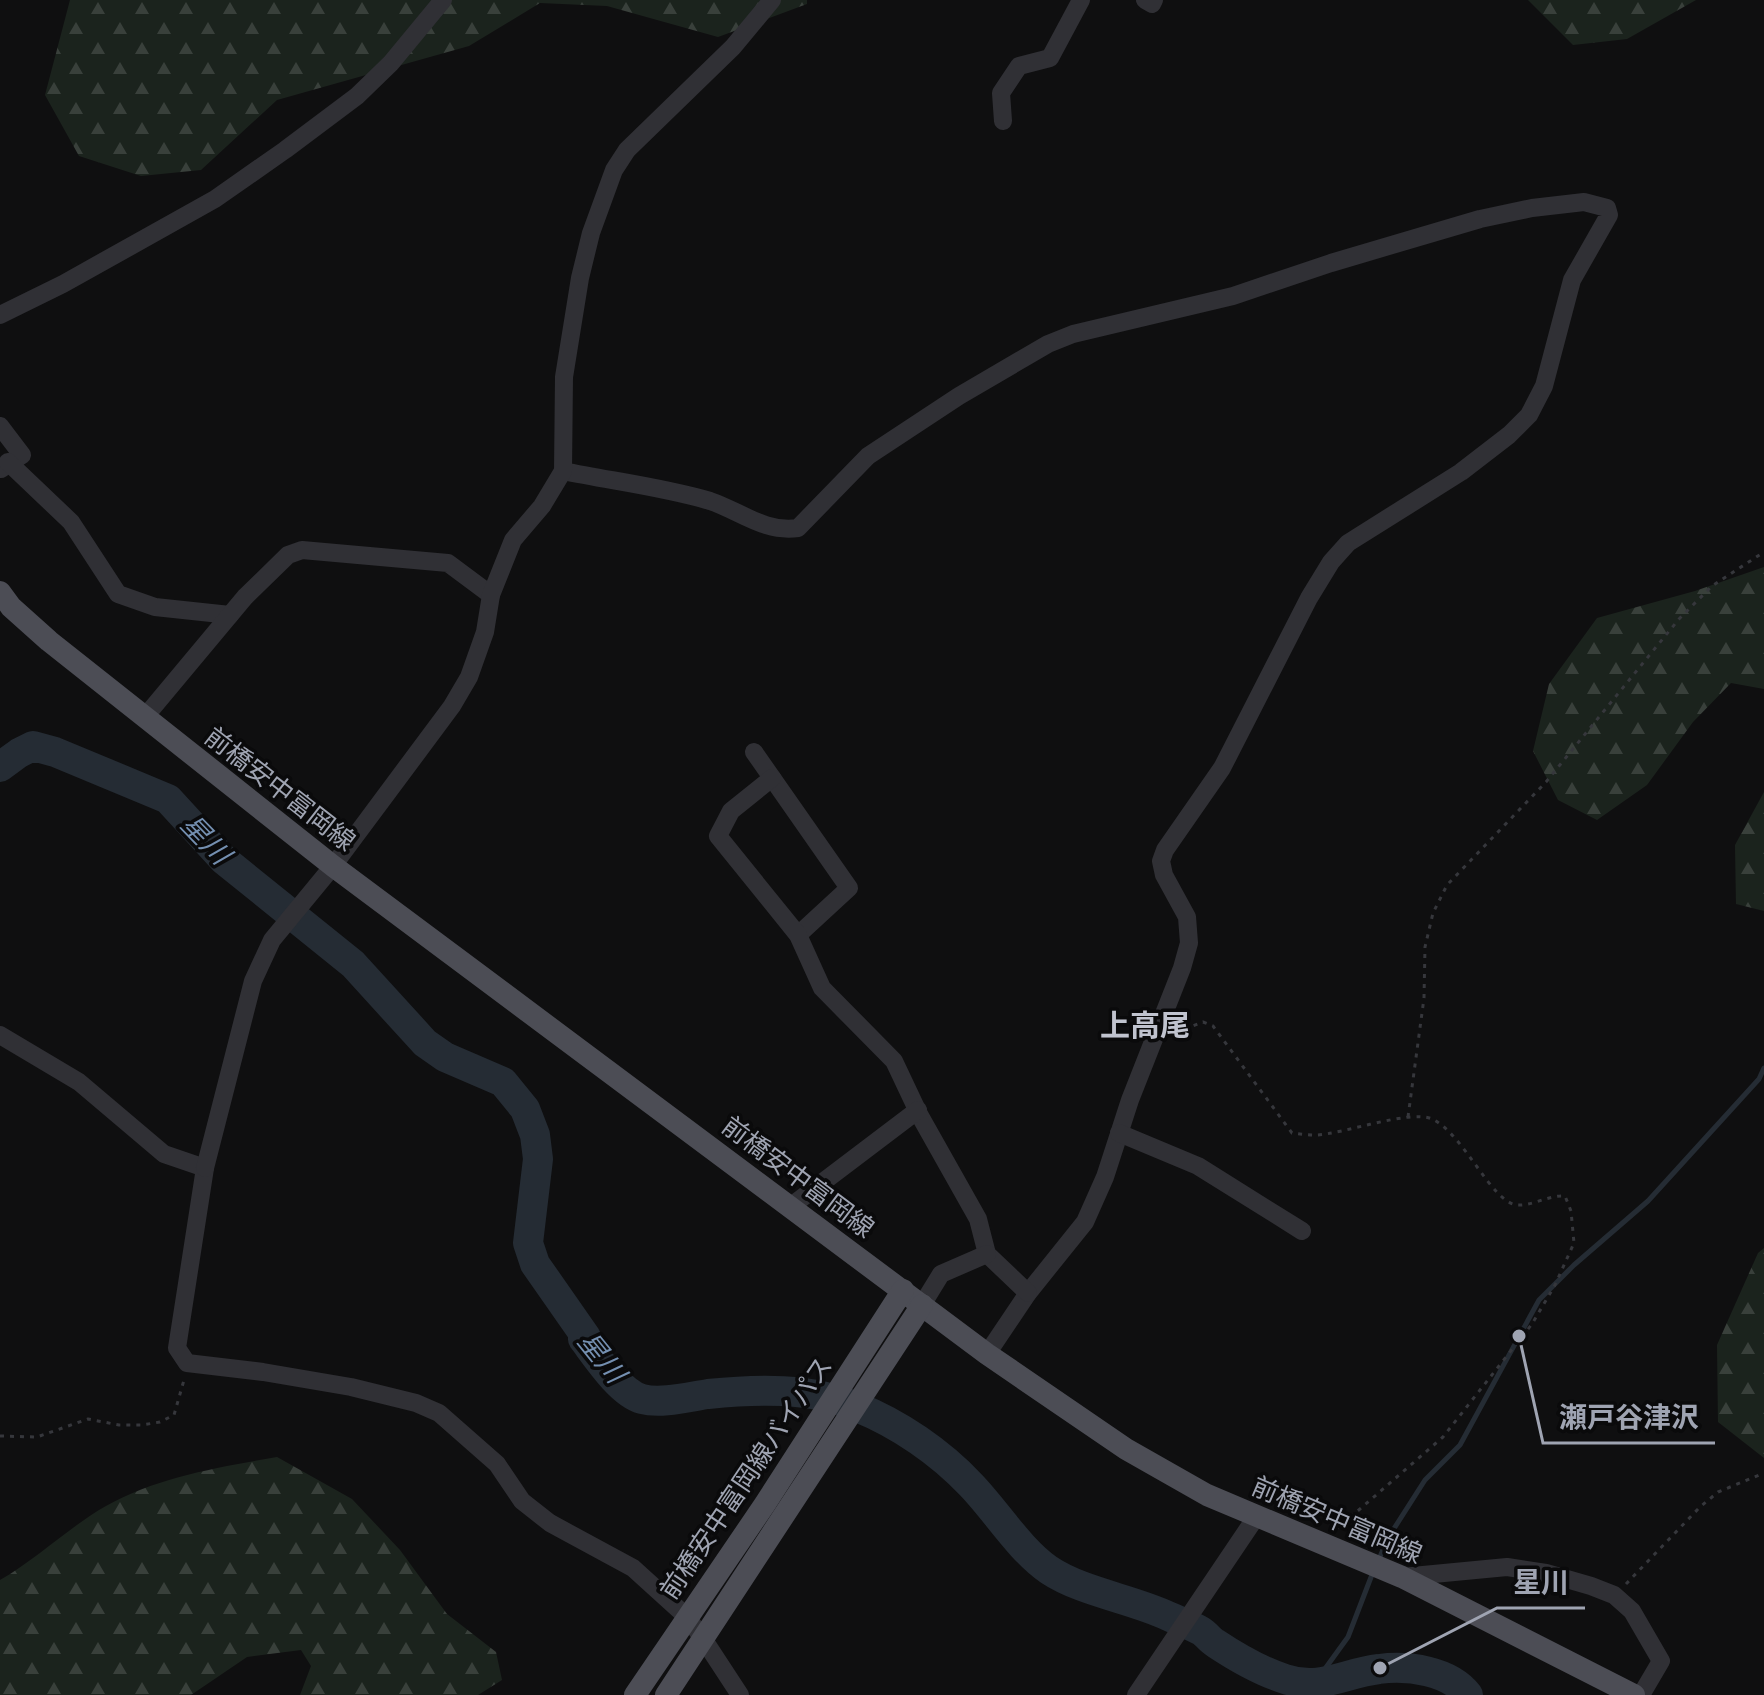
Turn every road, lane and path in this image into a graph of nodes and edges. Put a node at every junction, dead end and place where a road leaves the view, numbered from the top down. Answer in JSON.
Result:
{"nodes":[{"id":1,"x":443,"y":0,"type":"edge"},
{"id":2,"x":772,"y":0,"type":"edge"},
{"id":3,"x":1081,"y":0,"type":"edge"},
{"id":4,"x":1145,"y":0,"type":"edge"},
{"id":5,"x":1154,"y":0,"type":"edge"},
{"id":6,"x":1003,"y":121,"type":"dead end"},
{"id":7,"x":0,"y":315,"type":"edge"},
{"id":8,"x":0,"y":426,"type":"edge"},
{"id":9,"x":4,"y":466,"type":"edge"},
{"id":10,"x":563,"y":471,"type":"junction"},
{"id":11,"x":1764,"y":552,"type":"edge"},
{"id":12,"x":0,"y":592,"type":"edge"},
{"id":13,"x":491,"y":595,"type":"junction"},
{"id":14,"x":230,"y":615,"type":"junction"},
{"id":15,"x":144,"y":718,"type":"junction"},
{"id":16,"x":754,"y":752,"type":"dead end"},
{"id":17,"x":772,"y":778,"type":"junction"},
{"id":18,"x":333,"y":866,"type":"junction"},
{"id":19,"x":798,"y":935,"type":"junction"},
{"id":20,"x":0,"y":1035,"type":"edge"},
{"id":21,"x":1151,"y":1046,"type":"junction"},
{"id":22,"x":918,"y":1110,"type":"junction"},
{"id":23,"x":1408,"y":1117,"type":"junction"},
{"id":24,"x":1119,"y":1133,"type":"junction"},
{"id":25,"x":205,"y":1168,"type":"junction"},
{"id":26,"x":790,"y":1207,"type":"junction"},
{"id":27,"x":1302,"y":1231,"type":"dead end"},
{"id":28,"x":987,"y":1254,"type":"junction"},
{"id":29,"x":903,"y":1290,"type":"junction"},
{"id":30,"x":1028,"y":1293,"type":"junction"},
{"id":31,"x":922,"y":1305,"type":"junction"},
{"id":32,"x":987,"y":1354,"type":"junction"},
{"id":33,"x":187,"y":1363,"type":"junction"},
{"id":34,"x":0,"y":1436,"type":"edge"},
{"id":35,"x":1764,"y":1473,"type":"edge"},
{"id":36,"x":1256,"y":1517,"type":"junction"},
{"id":37,"x":1322,"y":1542,"type":"junction"},
{"id":38,"x":1402,"y":1577,"type":"junction"},
{"id":39,"x":1614,"y":1595,"type":"junction"},
{"id":40,"x":687,"y":1617,"type":"junction"},
{"id":41,"x":704,"y":1640,"type":"junction"},
{"id":42,"x":1145,"y":1691,"type":"edge"},
{"id":43,"x":635,"y":1695,"type":"edge"},
{"id":44,"x":666,"y":1695,"type":"edge"},
{"id":45,"x":740,"y":1695,"type":"edge"},
{"id":46,"x":1634,"y":1695,"type":"edge"},
{"id":47,"x":1641,"y":1695,"type":"edge"}],
"edges":[{"from":1,"to":7,"type":"street"},
{"from":2,"to":10,"type":"street"},
{"from":3,"to":6,"type":"street"},
{"from":4,"to":5,"type":"street"},
{"from":8,"to":9,"type":"street"},
{"from":9,"to":14,"type":"street"},
{"from":10,"to":13,"type":"street"},
{"from":10,"to":21,"type":"street"},
{"from":11,"to":23,"type":"path"},
{"from":12,"to":15,"type":"main road","name":"前橋安中富岡線"},
{"from":13,"to":14,"type":"street"},
{"from":13,"to":18,"type":"street"},
{"from":14,"to":15,"type":"street"},
{"from":15,"to":18,"type":"main road","name":"前橋安中富岡線"},
{"from":16,"to":17,"type":"street"},
{"from":17,"to":19,"type":"street"},
{"from":17,"to":19,"type":"street"},
{"from":18,"to":25,"type":"street"},
{"from":18,"to":26,"type":"main road","name":"前橋安中富岡線"},
{"from":19,"to":22,"type":"street"},
{"from":20,"to":25,"type":"street"},
{"from":21,"to":23,"type":"path"},
{"from":21,"to":24,"type":"street"},
{"from":22,"to":26,"type":"street"},
{"from":22,"to":28,"type":"street"},
{"from":23,"to":37,"type":"path"},
{"from":24,"to":27,"type":"street"},
{"from":24,"to":30,"type":"street"},
{"from":25,"to":33,"type":"street"},
{"from":26,"to":29,"type":"main road","name":"前橋安中富岡線"},
{"from":28,"to":30,"type":"street"},
{"from":28,"to":31,"type":"street"},
{"from":29,"to":31,"type":"main road","name":"前橋安中富岡線"},
{"from":29,"to":40,"type":"main road","name":"前橋安中富岡線バイパス"},
{"from":30,"to":32,"type":"street"},
{"from":31,"to":32,"type":"main road","name":"前橋安中富岡線"},
{"from":31,"to":41,"type":"main road","name":"前橋安中富岡線バイパス"},
{"from":32,"to":36,"type":"main road","name":"前橋安中富岡線"},
{"from":33,"to":34,"type":"path"},
{"from":33,"to":40,"type":"street"},
{"from":35,"to":39,"type":"path"},
{"from":36,"to":37,"type":"main road","name":"前橋安中富岡線"},
{"from":36,"to":42,"type":"street"},
{"from":37,"to":38,"type":"main road","name":"前橋安中富岡線"},
{"from":38,"to":39,"type":"street"},
{"from":38,"to":46,"type":"main road","name":"前橋安中富岡線"},
{"from":39,"to":47,"type":"street"},
{"from":40,"to":41,"type":"street"},
{"from":40,"to":43,"type":"main road","name":"前橋安中富岡線バイパス"},
{"from":41,"to":44,"type":"main road","name":"前橋安中富岡線バイパス"},
{"from":41,"to":45,"type":"street"}]}
